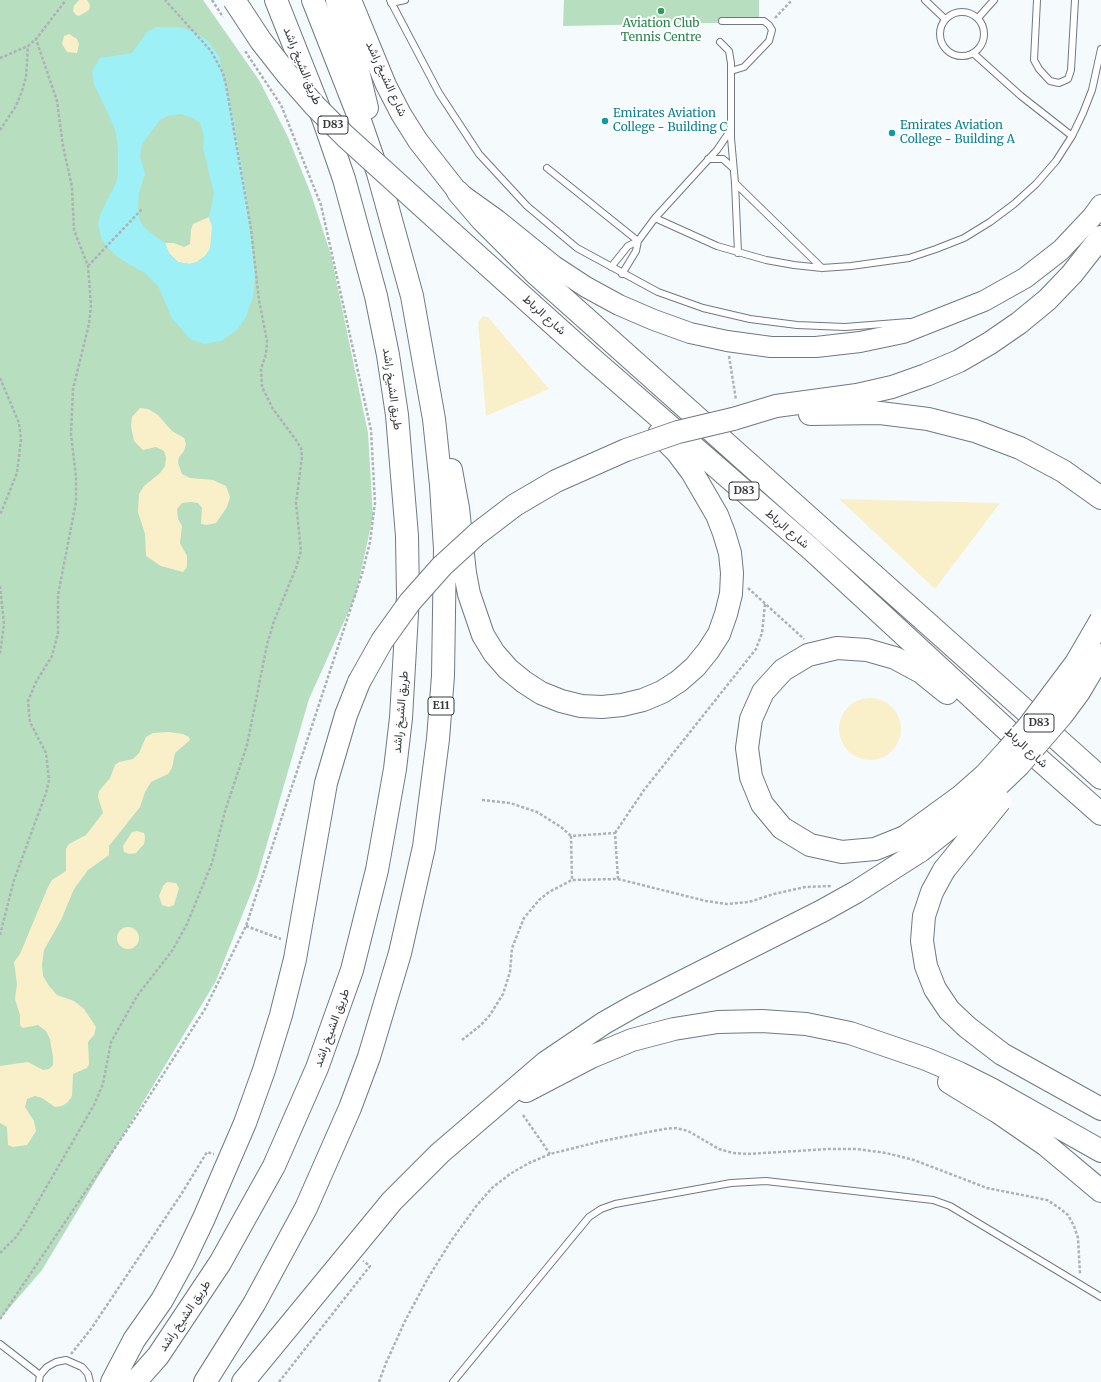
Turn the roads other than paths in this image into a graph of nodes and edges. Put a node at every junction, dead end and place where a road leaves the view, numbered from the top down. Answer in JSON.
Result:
{"nodes":[{"id":1,"x":276,"y":0,"type":"edge"},
{"id":2,"x":313,"y":0,"type":"edge"},
{"id":3,"x":337,"y":0,"type":"edge"},
{"id":4,"x":351,"y":0,"type":"edge"},
{"id":5,"x":405,"y":0,"type":"edge"},
{"id":6,"x":925,"y":0,"type":"edge"},
{"id":7,"x":994,"y":0,"type":"edge"},
{"id":8,"x":1037,"y":0,"type":"edge"},
{"id":9,"x":1075,"y":0,"type":"edge"},
{"id":10,"x":390,"y":1,"type":"edge"},
{"id":11,"x":229,"y":9,"type":"edge"},
{"id":12,"x":978,"y":18,"type":"junction"},
{"id":13,"x":945,"y":19,"type":"junction"},
{"id":14,"x":722,"y":21,"type":"dead end"},
{"id":15,"x":720,"y":42,"type":"dead end"},
{"id":16,"x":1101,"y":49,"type":"edge"},
{"id":17,"x":973,"y":53,"type":"junction"},
{"id":18,"x":731,"y":71,"type":"junction"},
{"id":19,"x":730,"y":130,"type":"junction"},
{"id":20,"x":1072,"y":136,"type":"junction"},
{"id":21,"x":708,"y":159,"type":"junction"},
{"id":22,"x":547,"y":168,"type":"dead end"},
{"id":23,"x":734,"y":169,"type":"junction"},
{"id":24,"x":378,"y":173,"type":"junction"},
{"id":25,"x":736,"y":183,"type":"junction"},
{"id":26,"x":458,"y":192,"type":"junction"},
{"id":27,"x":1101,"y":205,"type":"edge"},
{"id":28,"x":656,"y":218,"type":"junction"},
{"id":29,"x":1101,"y":237,"type":"edge"},
{"id":30,"x":638,"y":241,"type":"junction"},
{"id":31,"x":738,"y":253,"type":"junction"},
{"id":32,"x":611,"y":267,"type":"junction"},
{"id":33,"x":822,"y":268,"type":"junction"},
{"id":34,"x":622,"y":274,"type":"junction"},
{"id":35,"x":945,"y":318,"type":"junction"},
{"id":36,"x":590,"y":357,"type":"junction"},
{"id":37,"x":735,"y":412,"type":"junction"},
{"id":38,"x":434,"y":419,"type":"junction"},
{"id":39,"x":1101,"y":498,"type":"edge"},
{"id":40,"x":1101,"y":620,"type":"edge"},
{"id":41,"x":1101,"y":655,"type":"edge"},
{"id":42,"x":1062,"y":715,"type":"junction"},
{"id":43,"x":1033,"y":754,"type":"junction"},
{"id":44,"x":1101,"y":778,"type":"edge"},
{"id":45,"x":1101,"y":814,"type":"edge"},
{"id":46,"x":912,"y":844,"type":"junction"},
{"id":47,"x":892,"y":1047,"type":"junction"},
{"id":48,"x":492,"y":1109,"type":"junction"},
{"id":49,"x":1101,"y":1110,"type":"edge"},
{"id":50,"x":1101,"y":1151,"type":"edge"},
{"id":51,"x":1101,"y":1191,"type":"edge"},
{"id":52,"x":1101,"y":1297,"type":"edge"},
{"id":53,"x":0,"y":1344,"type":"edge"},
{"id":54,"x":40,"y":1379,"type":"edge"},
{"id":55,"x":90,"y":1382,"type":"edge"},
{"id":56,"x":112,"y":1382,"type":"edge"},
{"id":57,"x":135,"y":1382,"type":"edge"},
{"id":58,"x":205,"y":1382,"type":"edge"},
{"id":59,"x":243,"y":1382,"type":"edge"},
{"id":60,"x":453,"y":1382,"type":"edge"}],
"edges":[{"from":1,"to":57,"type":"highway","name":"طريق الشيخ راشد"},
{"from":2,"to":24,"type":"highway","number":"E11"},
{"from":3,"to":24,"type":"highway"},
{"from":4,"to":26,"type":"main road","name":"شارع الشيخ راشد"},
{"from":5,"to":10,"type":"lane"},
{"from":6,"to":13,"type":"lane"},
{"from":7,"to":12,"type":"lane"},
{"from":8,"to":9,"type":"lane"},
{"from":10,"to":32,"type":"lane"},
{"from":11,"to":36,"type":"highway","name":"شارع الرباط","number":"D83","bridge":true},
{"from":12,"to":13,"type":"lane"},
{"from":12,"to":17,"type":"lane"},
{"from":13,"to":17,"type":"lane"},
{"from":14,"to":18,"type":"lane"},
{"from":15,"to":18,"type":"lane"},
{"from":16,"to":20,"type":"lane"},
{"from":17,"to":20,"type":"lane"},
{"from":18,"to":19,"type":"lane"},
{"from":19,"to":21,"type":"lane"},
{"from":19,"to":23,"type":"lane"},
{"from":20,"to":33,"type":"lane"},
{"from":21,"to":23,"type":"lane"},
{"from":21,"to":28,"type":"lane"},
{"from":22,"to":30,"type":"lane"},
{"from":23,"to":25,"type":"lane"},
{"from":24,"to":38,"type":"highway","number":"E11"},
{"from":25,"to":31,"type":"lane"},
{"from":25,"to":33,"type":"lane"},
{"from":26,"to":35,"type":"main road","name":"شارع الشيخ راشد"},
{"from":26,"to":44,"type":"highway","name":"شارع الرباط","number":"D83"},
{"from":27,"to":35,"type":"main road","name":"شارع الشيخ راشد"},
{"from":28,"to":30,"type":"lane"},
{"from":28,"to":31,"type":"lane"},
{"from":29,"to":37,"type":"highway"},
{"from":30,"to":32,"type":"lane"},
{"from":30,"to":34,"type":"lane"},
{"from":31,"to":33,"type":"lane"},
{"from":32,"to":34,"type":"lane"},
{"from":34,"to":35,"type":"lane"},
{"from":36,"to":38,"type":"highway"},
{"from":36,"to":43,"type":"highway","name":"شارع الرباط","number":"D83"},
{"from":37,"to":39,"type":"highway"},
{"from":37,"to":56,"type":"highway","bridge":true},
{"from":38,"to":58,"type":"highway","number":"E11"},
{"from":40,"to":46,"type":"highway","bridge":true},
{"from":41,"to":42,"type":"highway","bridge":true},
{"from":42,"to":46,"type":"highway","bridge":true},
{"from":42,"to":49,"type":"highway","bridge":true},
{"from":43,"to":45,"type":"highway","name":"شارع الرباط","number":"D83"},
{"from":43,"to":46,"type":"highway"},
{"from":46,"to":48,"type":"highway"},
{"from":47,"to":48,"type":"highway"},
{"from":47,"to":50,"type":"highway"},
{"from":47,"to":51,"type":"highway"},
{"from":48,"to":59,"type":"highway"},
{"from":52,"to":60,"type":"lane"},
{"from":53,"to":54,"type":"lane"},
{"from":54,"to":55,"type":"lane"}]}
